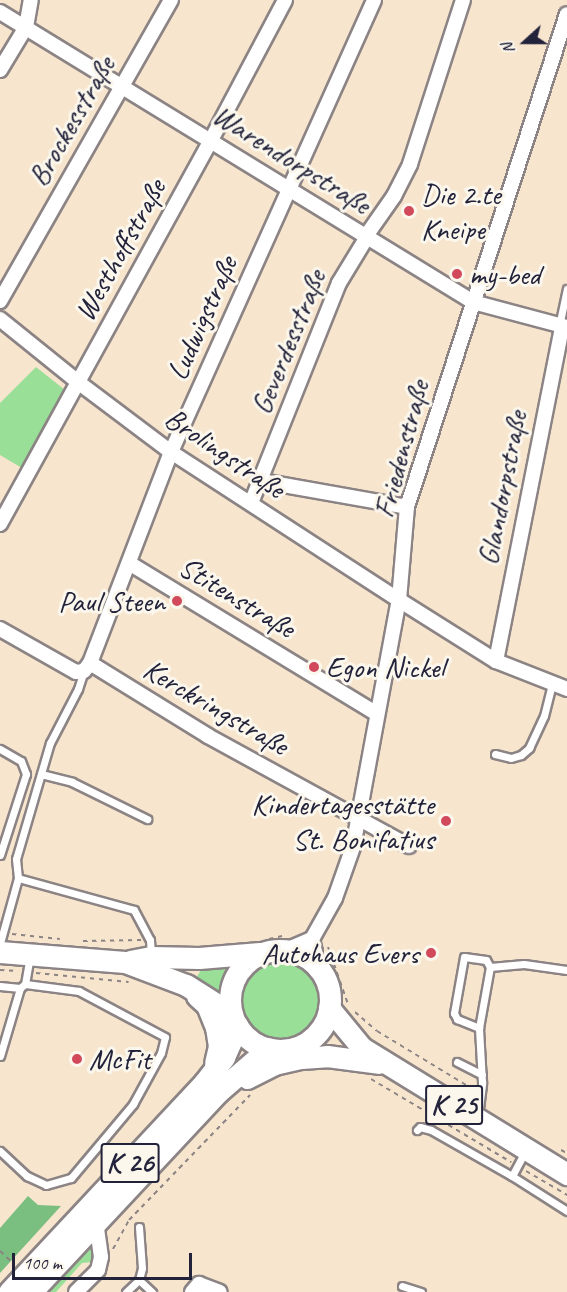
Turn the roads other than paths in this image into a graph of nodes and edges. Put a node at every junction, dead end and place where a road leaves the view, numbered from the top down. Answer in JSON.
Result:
{"nodes":[{"id":1,"x":31,"y":0,"type":"edge"},
{"id":2,"x":171,"y":0,"type":"edge"},
{"id":3,"x":285,"y":0,"type":"edge"},
{"id":4,"x":374,"y":0,"type":"edge"},
{"id":5,"x":464,"y":0,"type":"edge"},
{"id":6,"x":0,"y":12,"type":"edge"},
{"id":7,"x":567,"y":14,"type":"edge"},
{"id":8,"x":26,"y":27,"type":"junction"},
{"id":9,"x":0,"y":70,"type":"edge"},
{"id":10,"x":122,"y":87,"type":"junction"},
{"id":11,"x":211,"y":140,"type":"junction"},
{"id":12,"x":289,"y":189,"type":"junction"},
{"id":13,"x":366,"y":237,"type":"junction"},
{"id":14,"x":567,"y":289,"type":"edge"},
{"id":15,"x":0,"y":301,"type":"edge"},
{"id":16,"x":473,"y":302,"type":"junction"},
{"id":17,"x":0,"y":319,"type":"edge"},
{"id":18,"x":563,"y":327,"type":"edge"},
{"id":19,"x":78,"y":382,"type":"junction"},
{"id":20,"x":171,"y":452,"type":"junction"},
{"id":21,"x":261,"y":481,"type":"junction"},
{"id":22,"x":251,"y":503,"type":"junction"},
{"id":23,"x":408,"y":507,"type":"junction"},
{"id":24,"x":0,"y":524,"type":"edge"},
{"id":25,"x":129,"y":563,"type":"junction"},
{"id":26,"x":399,"y":600,"type":"junction"},
{"id":27,"x":0,"y":629,"type":"edge"},
{"id":28,"x":495,"y":661,"type":"junction"},
{"id":29,"x":87,"y":667,"type":"junction"},
{"id":30,"x":552,"y":683,"type":"junction"},
{"id":31,"x":567,"y":689,"type":"edge"},
{"id":32,"x":377,"y":714,"type":"junction"},
{"id":33,"x":0,"y":749,"type":"edge"},
{"id":34,"x":495,"y":754,"type":"dead end"},
{"id":35,"x":41,"y":774,"type":"junction"},
{"id":36,"x":358,"y":818,"type":"junction"},
{"id":37,"x":147,"y":819,"type":"dead end"},
{"id":38,"x":409,"y":846,"type":"dead end"},
{"id":39,"x":0,"y":855,"type":"edge"},
{"id":40,"x":18,"y":878,"type":"junction"},
{"id":41,"x":312,"y":939,"type":"junction"},
{"id":42,"x":0,"y":943,"type":"edge"},
{"id":43,"x":1,"y":943,"type":"edge"},
{"id":44,"x":151,"y":948,"type":"junction"},
{"id":45,"x":286,"y":950,"type":"junction"},
{"id":46,"x":261,"y":953,"type":"junction"},
{"id":47,"x":125,"y":962,"type":"junction"},
{"id":48,"x":28,"y":963,"type":"junction"},
{"id":49,"x":314,"y":963,"type":"junction"},
{"id":50,"x":490,"y":967,"type":"junction"},
{"id":51,"x":567,"y":970,"type":"edge"},
{"id":52,"x":186,"y":985,"type":"junction"},
{"id":53,"x":0,"y":986,"type":"edge"},
{"id":54,"x":22,"y":986,"type":"junction"},
{"id":55,"x":329,"y":1008,"type":"junction"},
{"id":56,"x":235,"y":1020,"type":"junction"},
{"id":57,"x":479,"y":1028,"type":"junction"},
{"id":58,"x":307,"y":1042,"type":"junction"},
{"id":59,"x":269,"y":1048,"type":"junction"},
{"id":60,"x":362,"y":1048,"type":"junction"},
{"id":61,"x":0,"y":1056,"type":"edge"},
{"id":62,"x":457,"y":1062,"type":"dead end"},
{"id":63,"x":389,"y":1065,"type":"junction"},
{"id":64,"x":482,"y":1075,"type":"junction"},
{"id":65,"x":204,"y":1083,"type":"junction"},
{"id":66,"x":480,"y":1109,"type":"junction"},
{"id":67,"x":417,"y":1130,"type":"dead end"},
{"id":68,"x":172,"y":1142,"type":"junction"},
{"id":69,"x":0,"y":1151,"type":"edge"},
{"id":70,"x":522,"y":1158,"type":"junction"},
{"id":71,"x":567,"y":1174,"type":"edge"},
{"id":72,"x":512,"y":1176,"type":"junction"},
{"id":73,"x":567,"y":1210,"type":"edge"},
{"id":74,"x":96,"y":1222,"type":"junction"},
{"id":75,"x":139,"y":1227,"type":"dead end"},
{"id":76,"x":139,"y":1280,"type":"junction"},
{"id":77,"x":402,"y":1286,"type":"dead end"},
{"id":78,"x":193,"y":1290,"type":"edge"},
{"id":79,"x":9,"y":1292,"type":"edge"},
{"id":80,"x":31,"y":1292,"type":"edge"},
{"id":81,"x":76,"y":1292,"type":"edge"},
{"id":82,"x":126,"y":1292,"type":"edge"},
{"id":83,"x":152,"y":1292,"type":"edge"},
{"id":84,"x":220,"y":1292,"type":"edge"},
{"id":85,"x":421,"y":1292,"type":"edge"}],
"edges":[{"from":1,"to":8,"type":"street"},
{"from":2,"to":10,"type":"street","name":"Brockesstraße"},
{"from":3,"to":11,"type":"street","name":"Westhoffstraße"},
{"from":4,"to":12,"type":"street","name":"Ludwigstraße"},
{"from":5,"to":13,"type":"street","name":"Geverdesstraße"},
{"from":6,"to":8,"type":"street","name":"Warendorpstraße"},
{"from":7,"to":16,"type":"street","name":"Friedenstraße"},
{"from":8,"to":9,"type":"street"},
{"from":8,"to":10,"type":"street","name":"Warendorpstraße"},
{"from":10,"to":11,"type":"street","name":"Warendorpstraße"},
{"from":10,"to":15,"type":"street","name":"Brockesstraße"},
{"from":11,"to":12,"type":"street","name":"Warendorpstraße"},
{"from":11,"to":19,"type":"street","name":"Westhoffstraße"},
{"from":12,"to":13,"type":"street","name":"Warendorpstraße"},
{"from":12,"to":20,"type":"street","name":"Ludwigstraße"},
{"from":13,"to":16,"type":"street","name":"Warendorpstraße"},
{"from":13,"to":21,"type":"street","name":"Geverdesstraße"},
{"from":14,"to":18,"type":"lane"},
{"from":16,"to":18,"type":"street","name":"Warendorpstraße"},
{"from":16,"to":23,"type":"street","name":"Friedenstraße"},
{"from":17,"to":19,"type":"street","name":"Brolingstraße"},
{"from":18,"to":28,"type":"street","name":"Glandorpstraße"},
{"from":19,"to":20,"type":"street","name":"Brolingstraße"},
{"from":19,"to":24,"type":"street","name":"Westhoffstraße"},
{"from":20,"to":22,"type":"street","name":"Brolingstraße"},
{"from":20,"to":25,"type":"street","name":"Ludwigstraße"},
{"from":21,"to":22,"type":"street","name":"Geverdesstraße"},
{"from":21,"to":23,"type":"street"},
{"from":22,"to":26,"type":"street","name":"Brolingstraße"},
{"from":23,"to":26,"type":"street","name":"Friedenstraße"},
{"from":25,"to":29,"type":"street","name":"Ludwigstraße"},
{"from":25,"to":32,"type":"street","name":"Stitenstraße"},
{"from":26,"to":28,"type":"street","name":"Brolingstraße"},
{"from":26,"to":32,"type":"street","name":"Friedenstraße"},
{"from":27,"to":29,"type":"street","name":"Kerckringstraße"},
{"from":28,"to":30,"type":"street","name":"Brolingstraße"},
{"from":29,"to":35,"type":"lane"},
{"from":29,"to":36,"type":"street","name":"Kerckringstraße"},
{"from":30,"to":31,"type":"street","name":"Brolingstraße"},
{"from":30,"to":34,"type":"lane"},
{"from":32,"to":36,"type":"street","name":"Friedenstraße"},
{"from":33,"to":39,"type":"lane"},
{"from":35,"to":37,"type":"lane"},
{"from":35,"to":40,"type":"lane"},
{"from":36,"to":38,"type":"street","name":"Kerckringstraße"},
{"from":36,"to":41,"type":"street","name":"Friedenstraße"},
{"from":40,"to":43,"type":"lane"},
{"from":40,"to":44,"type":"lane"},
{"from":41,"to":45,"type":"street"},
{"from":41,"to":49,"type":"street"},
{"from":42,"to":43,"type":"lane"},
{"from":43,"to":48,"type":"main road"},
{"from":44,"to":46,"type":"main road"},
{"from":44,"to":47,"type":"main road"},
{"from":45,"to":46,"type":"main road"},
{"from":45,"to":49,"type":"main road"},
{"from":46,"to":56,"type":"main road"},
{"from":47,"to":48,"type":"main road"},
{"from":47,"to":52,"type":"main road"},
{"from":48,"to":54,"type":"lane"},
{"from":49,"to":55,"type":"main road"},
{"from":50,"to":51,"type":"lane"},
{"from":50,"to":57,"type":"lane"},
{"from":50,"to":57,"type":"lane"},
{"from":52,"to":56,"type":"main road"},
{"from":52,"to":65,"type":"main road"},
{"from":53,"to":54,"type":"lane"},
{"from":54,"to":61,"type":"lane"},
{"from":54,"to":69,"type":"lane"},
{"from":55,"to":58,"type":"main road"},
{"from":55,"to":60,"type":"main road","number":"K 25"},
{"from":56,"to":59,"type":"main road"},
{"from":56,"to":65,"type":"main road","number":"K 26"},
{"from":57,"to":64,"type":"lane"},
{"from":58,"to":59,"type":"main road"},
{"from":58,"to":60,"type":"main road","number":"K 25"},
{"from":59,"to":68,"type":"main road","number":"K 26"},
{"from":60,"to":63,"type":"main road","number":"K 25"},
{"from":62,"to":64,"type":"lane"},
{"from":63,"to":66,"type":"main road","number":"K 25"},
{"from":63,"to":68,"type":"main road","number":"K 26"},
{"from":64,"to":66,"type":"lane"},
{"from":65,"to":79,"type":"main road","number":"K 26"},
{"from":66,"to":70,"type":"main road","number":"K 25"},
{"from":67,"to":72,"type":"lane"},
{"from":68,"to":74,"type":"main road","number":"K 26"},
{"from":70,"to":71,"type":"main road","number":"K 25"},
{"from":70,"to":72,"type":"lane"},
{"from":72,"to":73,"type":"lane"},
{"from":74,"to":80,"type":"main road","number":"K 26"},
{"from":74,"to":81,"type":"street"},
{"from":75,"to":76,"type":"lane"},
{"from":76,"to":82,"type":"lane"},
{"from":76,"to":83,"type":"lane"},
{"from":77,"to":85,"type":"lane"},
{"from":78,"to":84,"type":"street"}]}
